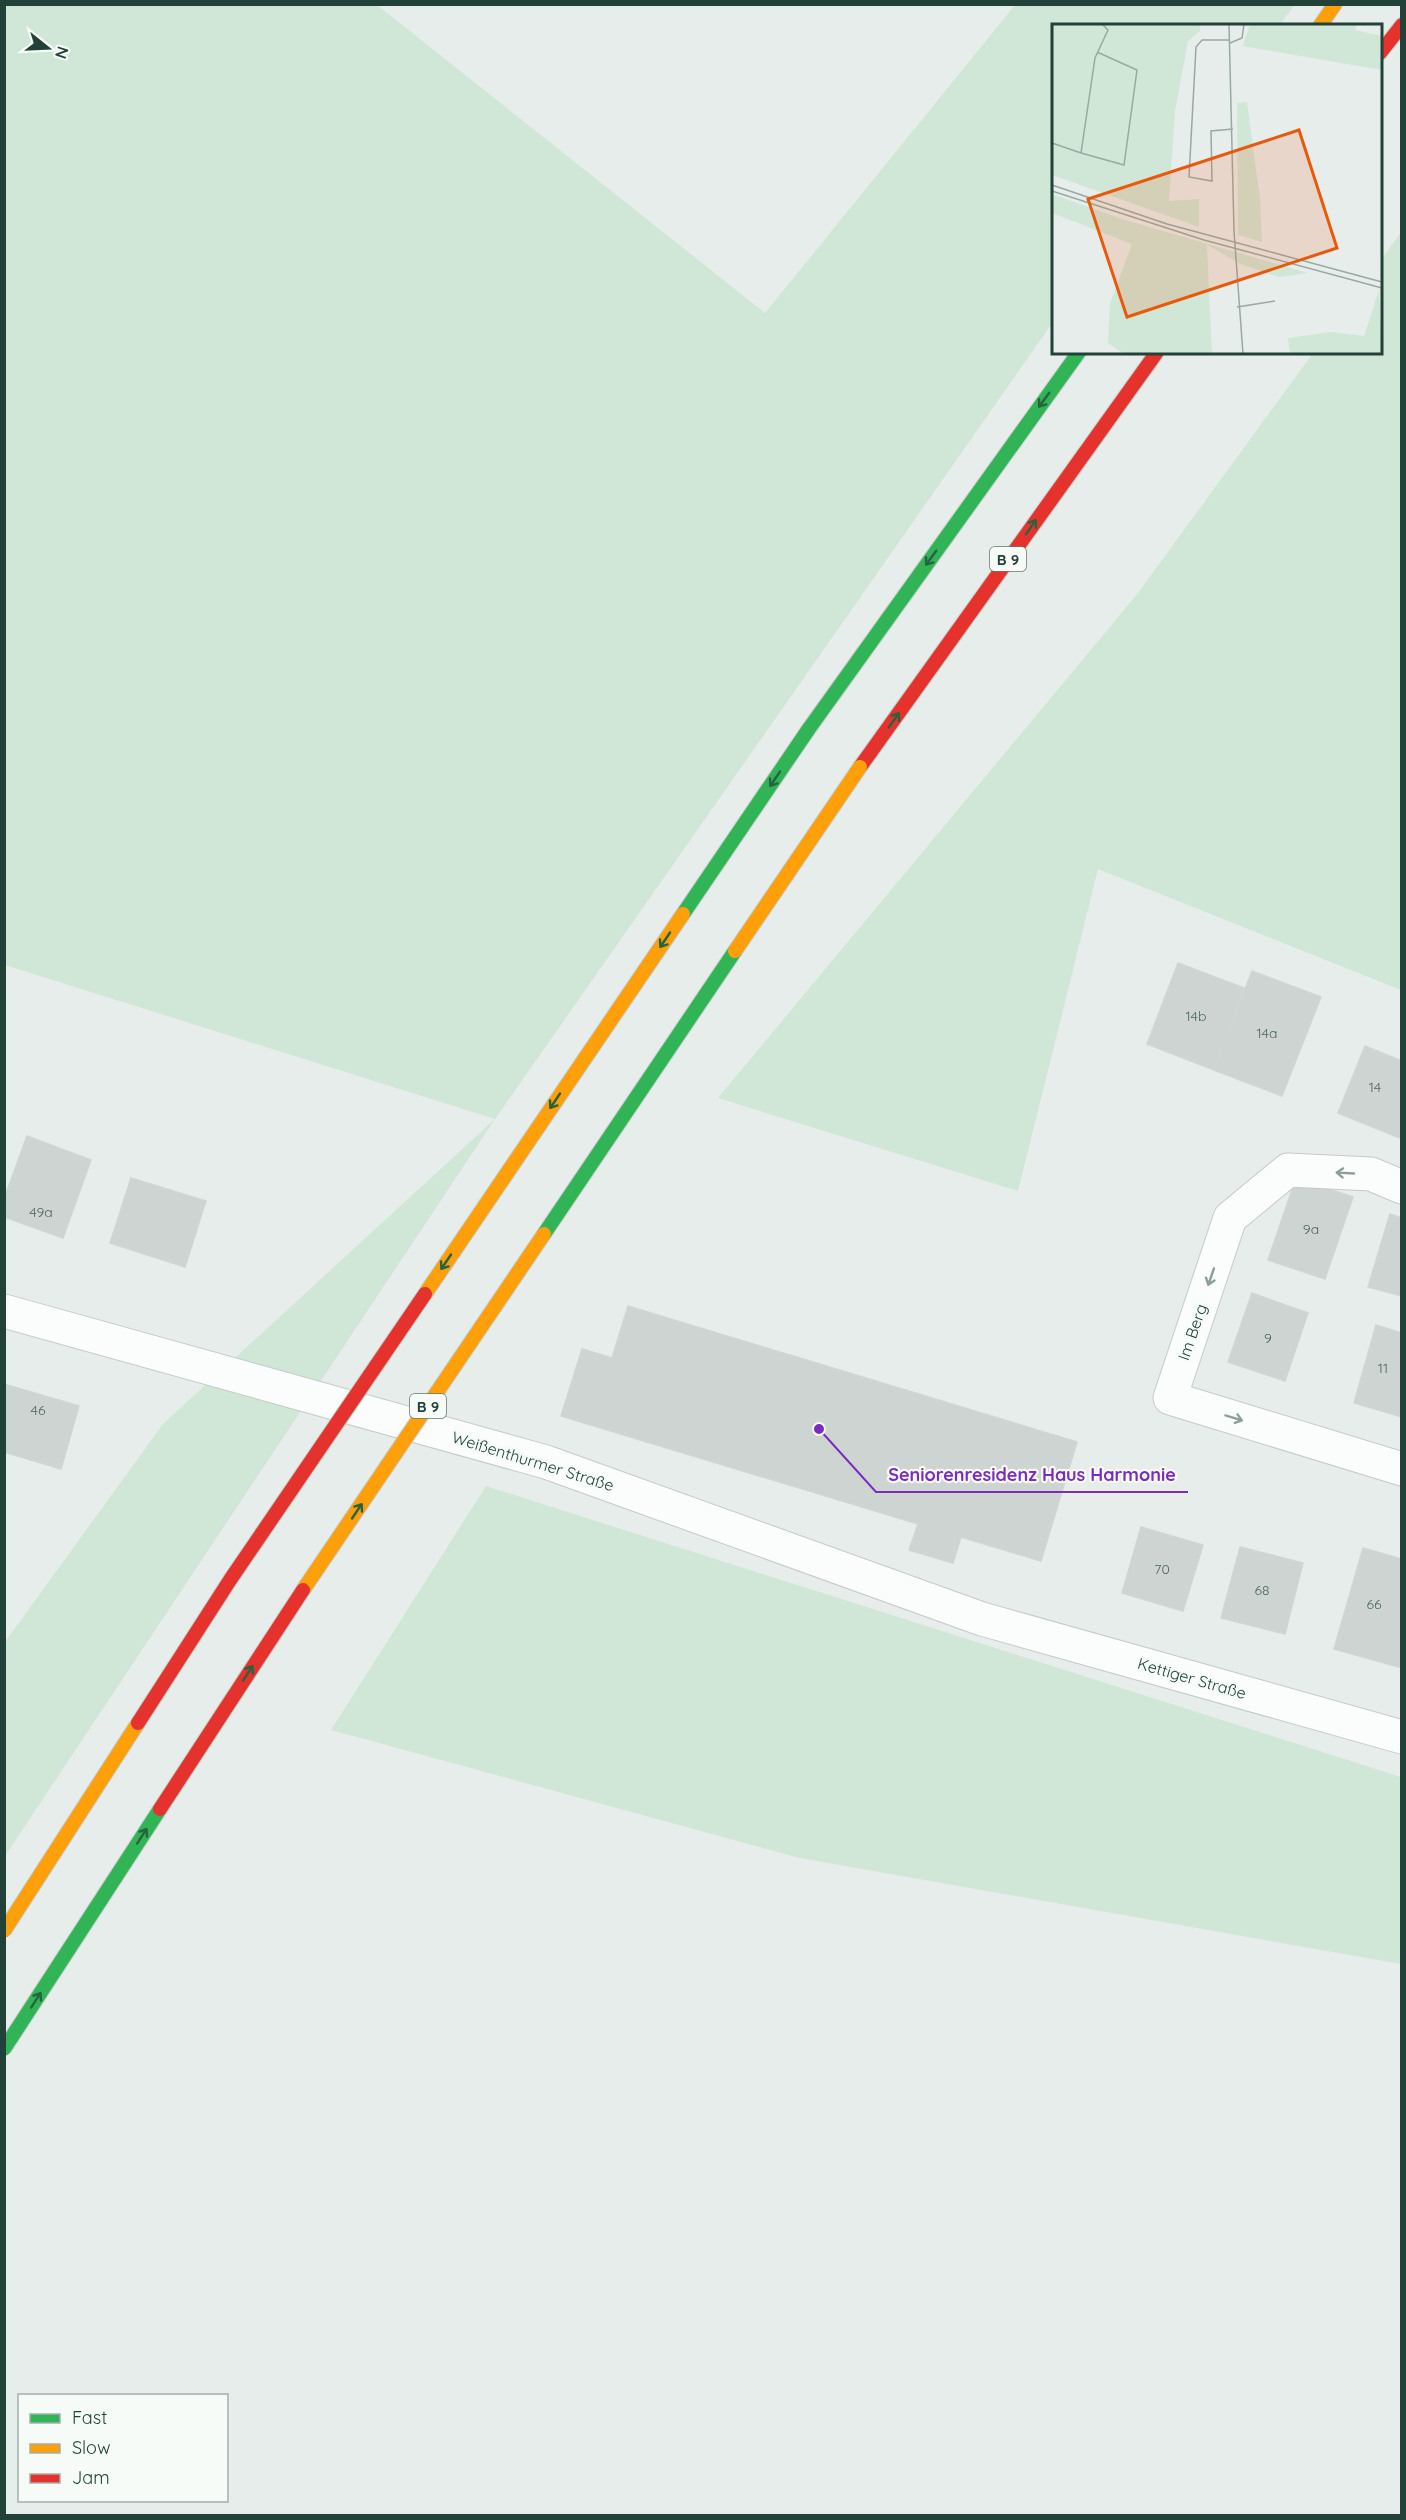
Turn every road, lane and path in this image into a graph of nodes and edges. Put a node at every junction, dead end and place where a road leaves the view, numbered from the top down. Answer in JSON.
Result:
{"nodes":[{"id":1,"x":1335,"y":4,"type":"edge"},
{"id":2,"x":1321,"y":24,"type":"edge"},
{"id":3,"x":1401,"y":24,"type":"edge"},
{"id":4,"x":1382,"y":50,"type":"edge"},
{"id":5,"x":1077,"y":354,"type":"edge"},
{"id":6,"x":1156,"y":354,"type":"edge"},
{"id":7,"x":1401,"y":1187,"type":"edge"},
{"id":8,"x":4,"y":1311,"type":"edge"},
{"id":9,"x":1401,"y":1469,"type":"edge"},
{"id":10,"x":982,"y":1619,"type":"joint"},
{"id":11,"x":1401,"y":1737,"type":"edge"},
{"id":12,"x":4,"y":1931,"type":"edge"},
{"id":13,"x":4,"y":2049,"type":"edge"}],
"edges":[{"from":1,"to":2,"type":"highway"},
{"from":3,"to":4,"type":"highway"},
{"from":5,"to":12,"type":"highway","one_way":true,"bridge":true},
{"from":13,"to":6,"type":"highway","number":"B 9","one_way":true,"bridge":true},
{"from":7,"to":9,"type":"street","name":"Im Berg","one_way":true},
{"from":8,"to":10,"type":"street","name":"Weißenthurmer Straße"},
{"from":10,"to":11,"type":"street","name":"Kettiger Straße"}]}
